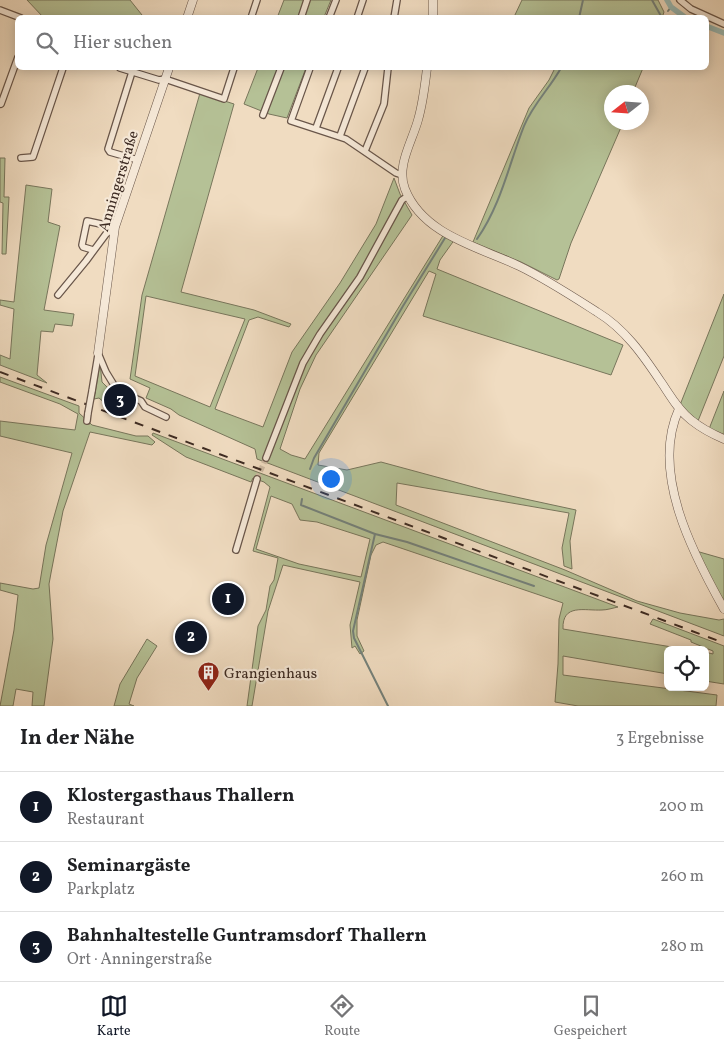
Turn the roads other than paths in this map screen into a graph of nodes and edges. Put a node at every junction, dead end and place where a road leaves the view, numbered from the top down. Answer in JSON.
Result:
{"nodes":[{"id":1,"x":193,"y":0,"type":"edge"},
{"id":2,"x":257,"y":0,"type":"edge"},
{"id":3,"x":308,"y":0,"type":"edge"},
{"id":4,"x":336,"y":0,"type":"edge"},
{"id":5,"x":363,"y":0,"type":"edge"},
{"id":6,"x":396,"y":0,"type":"edge"},
{"id":7,"x":433,"y":0,"type":"edge"},
{"id":8,"x":680,"y":0,"type":"edge"},
{"id":9,"x":0,"y":10,"type":"edge"},
{"id":10,"x":188,"y":15,"type":"edge"},
{"id":11,"x":253,"y":15,"type":"edge"},
{"id":12,"x":302,"y":15,"type":"edge"},
{"id":13,"x":330,"y":15,"type":"edge"},
{"id":14,"x":358,"y":15,"type":"edge"},
{"id":15,"x":394,"y":15,"type":"edge"},
{"id":16,"x":433,"y":15,"type":"edge"},
{"id":17,"x":704,"y":15,"type":"edge"},
{"id":18,"x":15,"y":16,"type":"edge"},
{"id":19,"x":709,"y":17,"type":"edge"},
{"id":20,"x":724,"y":24,"type":"edge"},
{"id":21,"x":15,"y":66,"type":"edge"},
{"id":22,"x":62,"y":70,"type":"edge"},
{"id":23,"x":126,"y":70,"type":"edge"},
{"id":24,"x":168,"y":70,"type":"edge"},
{"id":25,"x":233,"y":70,"type":"edge"},
{"id":26,"x":281,"y":70,"type":"edge"},
{"id":27,"x":309,"y":70,"type":"edge"},
{"id":28,"x":337,"y":70,"type":"edge"},
{"id":29,"x":364,"y":70,"type":"edge"},
{"id":30,"x":388,"y":70,"type":"edge"},
{"id":31,"x":427,"y":70,"type":"edge"},
{"id":32,"x":132,"y":72,"type":"junction"},
{"id":33,"x":165,"y":79,"type":"junction"},
{"id":34,"x":0,"y":103,"type":"edge"},
{"id":35,"x":263,"y":115,"type":"dead end"},
{"id":36,"x":316,"y":128,"type":"junction"},
{"id":37,"x":340,"y":136,"type":"junction"},
{"id":38,"x":365,"y":151,"type":"junction"},
{"id":39,"x":21,"y":158,"type":"dead end"},
{"id":40,"x":138,"y":160,"type":"junction"},
{"id":41,"x":402,"y":174,"type":"junction"},
{"id":42,"x":408,"y":196,"type":"junction"},
{"id":43,"x":115,"y":227,"type":"junction"},
{"id":44,"x":93,"y":250,"type":"junction"},
{"id":45,"x":58,"y":295,"type":"dead end"},
{"id":46,"x":98,"y":353,"type":"junction"},
{"id":47,"x":679,"y":409,"type":"junction"},
{"id":48,"x":166,"y":417,"type":"dead end"},
{"id":49,"x":87,"y":422,"type":"dead end"},
{"id":50,"x":724,"y":439,"type":"edge"},
{"id":51,"x":266,"y":458,"type":"tunnel mouth"},
{"id":52,"x":258,"y":479,"type":"tunnel mouth"},
{"id":53,"x":236,"y":550,"type":"dead end"},
{"id":54,"x":724,"y":610,"type":"edge"}],
"edges":[{"from":1,"to":10,"type":"street"},
{"from":2,"to":11,"type":"street"},
{"from":3,"to":12,"type":"street"},
{"from":4,"to":13,"type":"street"},
{"from":5,"to":14,"type":"street"},
{"from":6,"to":15,"type":"street"},
{"from":7,"to":16,"type":"street"},
{"from":8,"to":17,"type":"street"},
{"from":9,"to":18,"type":"street"},
{"from":19,"to":20,"type":"street"},
{"from":21,"to":34,"type":"street"},
{"from":22,"to":39,"type":"street"},
{"from":23,"to":32,"type":"street"},
{"from":24,"to":33,"type":"street","name":"Anningerstraße"},
{"from":25,"to":33,"type":"street"},
{"from":26,"to":35,"type":"street"},
{"from":27,"to":36,"type":"street"},
{"from":28,"to":36,"type":"street"},
{"from":29,"to":37,"type":"street"},
{"from":30,"to":38,"type":"street"},
{"from":31,"to":41,"type":"street"},
{"from":32,"to":33,"type":"street"},
{"from":32,"to":40,"type":"street"},
{"from":33,"to":40,"type":"street","name":"Anningerstraße"},
{"from":36,"to":37,"type":"street"},
{"from":37,"to":38,"type":"street"},
{"from":38,"to":41,"type":"street"},
{"from":40,"to":43,"type":"street","name":"Anningerstraße"},
{"from":41,"to":42,"type":"street"},
{"from":42,"to":47,"type":"street"},
{"from":42,"to":51,"type":"street"},
{"from":43,"to":44,"type":"street"},
{"from":43,"to":44,"type":"street"},
{"from":43,"to":46,"type":"street","name":"Anningerstraße"},
{"from":44,"to":45,"type":"street"},
{"from":46,"to":48,"type":"street"},
{"from":46,"to":49,"type":"street","name":"Anningerstraße","bridge":true},
{"from":47,"to":50,"type":"street"},
{"from":47,"to":54,"type":"street"},
{"from":52,"to":53,"type":"street"}]}
